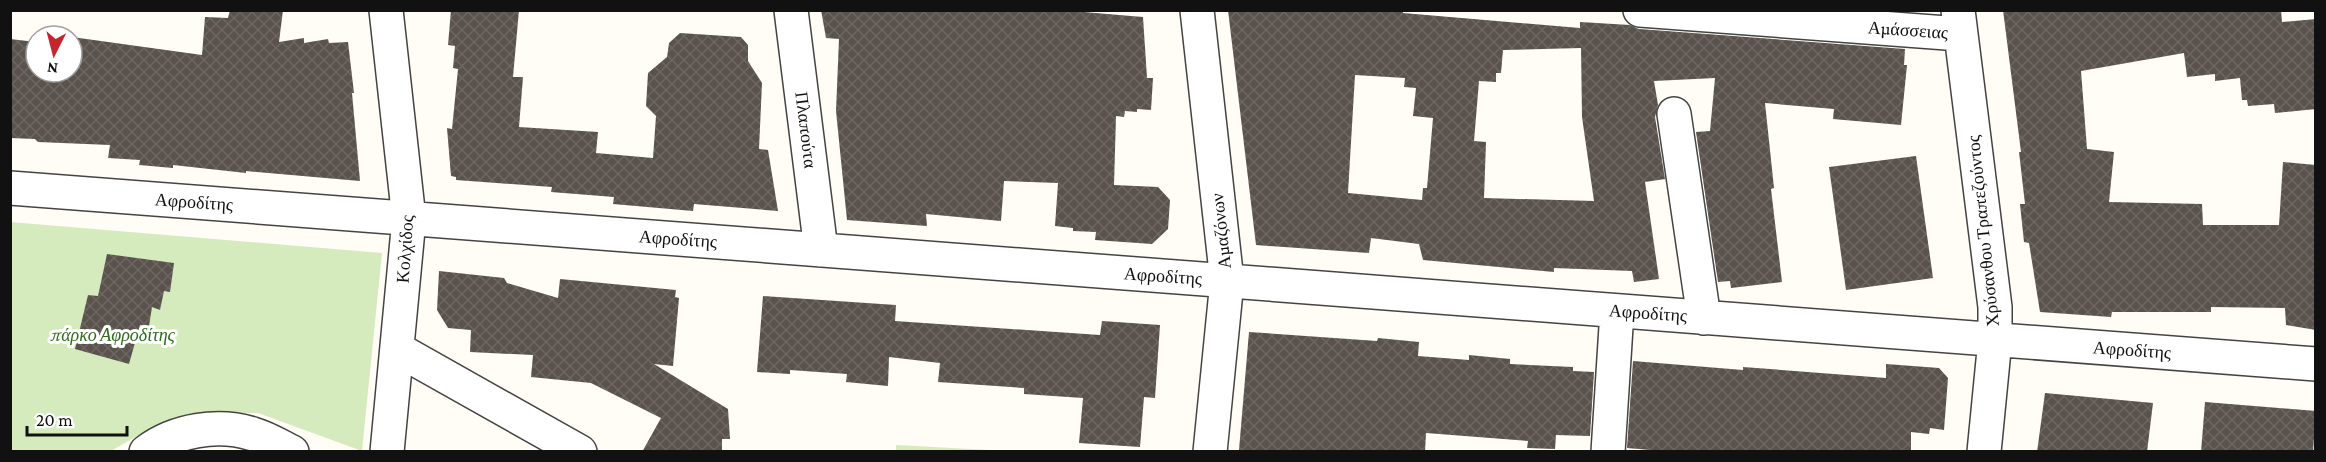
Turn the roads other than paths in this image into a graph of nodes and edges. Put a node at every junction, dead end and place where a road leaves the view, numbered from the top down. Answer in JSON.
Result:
{"nodes":[{"id":1,"x":386,"y":10,"type":"edge"},
{"id":2,"x":791,"y":10,"type":"edge"},
{"id":3,"x":1197,"y":10,"type":"edge"},
{"id":4,"x":1640,"y":10,"type":"edge"},
{"id":5,"x":1959,"y":22,"type":"edge"},
{"id":6,"x":1674,"y":114,"type":"dead end"},
{"id":7,"x":10,"y":188,"type":"edge"},
{"id":8,"x":409,"y":219,"type":"junction"},
{"id":9,"x":820,"y":250,"type":"junction"},
{"id":10,"x":1227,"y":281,"type":"junction"},
{"id":11,"x":1617,"y":311,"type":"junction"},
{"id":12,"x":1704,"y":318,"type":"junction"},
{"id":13,"x":1995,"y":340,"type":"junction"},
{"id":14,"x":397,"y":349,"type":"junction"},
{"id":15,"x":2316,"y":364,"type":"edge"},
{"id":16,"x":146,"y":452,"type":"edge"},
{"id":17,"x":292,"y":452,"type":"edge"},
{"id":18,"x":387,"y":452,"type":"edge"},
{"id":19,"x":580,"y":452,"type":"edge"},
{"id":20,"x":1210,"y":452,"type":"edge"},
{"id":21,"x":1608,"y":452,"type":"edge"},
{"id":22,"x":1984,"y":452,"type":"edge"}],
"edges":[{"from":1,"to":8,"type":"street","name":"Κολχίδος"},
{"from":2,"to":9,"type":"street","name":"Πλαπούτα"},
{"from":3,"to":10,"type":"street","name":"Αμαζόνων"},
{"from":4,"to":5,"type":"street","name":"Αμάσσειας"},
{"from":5,"to":13,"type":"street","name":"Χρύσανθου Τραπεζούντος"},
{"from":6,"to":12,"type":"street"},
{"from":7,"to":8,"type":"street","name":"Αφροδίτης"},
{"from":8,"to":9,"type":"street","name":"Αφροδίτης"},
{"from":8,"to":14,"type":"street","name":"Κολχίδος"},
{"from":9,"to":10,"type":"street","name":"Αφροδίτης"},
{"from":10,"to":11,"type":"street","name":"Αφροδίτης"},
{"from":10,"to":20,"type":"street","name":"Αμαζόνων"},
{"from":11,"to":12,"type":"street","name":"Αφροδίτης"},
{"from":11,"to":21,"type":"street"},
{"from":12,"to":13,"type":"street","name":"Αφροδίτης"},
{"from":13,"to":15,"type":"street","name":"Αφροδίτης"},
{"from":13,"to":22,"type":"street","name":"Χρύσανθου Τραπεζούντος"},
{"from":14,"to":18,"type":"street","name":"Κολχίδος"},
{"from":14,"to":19,"type":"street"},
{"from":16,"to":17,"type":"street"}]}
